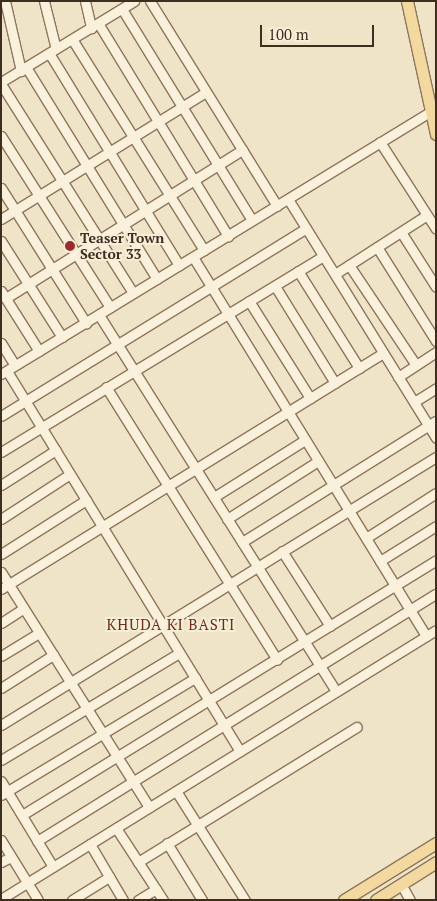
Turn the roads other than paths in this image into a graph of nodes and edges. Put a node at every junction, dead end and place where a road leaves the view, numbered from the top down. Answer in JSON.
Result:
{"nodes":[{"id":1,"x":5,"y":1,"type":"edge"},
{"id":2,"x":44,"y":1,"type":"edge"},
{"id":3,"x":84,"y":1,"type":"edge"},
{"id":4,"x":134,"y":1,"type":"edge"},
{"id":5,"x":150,"y":1,"type":"edge"},
{"id":6,"x":408,"y":1,"type":"edge"},
{"id":7,"x":123,"y":6,"type":"edge"},
{"id":8,"x":94,"y":26,"type":"junction"},
{"id":9,"x":72,"y":39,"type":"junction"},
{"id":10,"x":52,"y":51,"type":"junction"},
{"id":11,"x":23,"y":69,"type":"junction"},
{"id":12,"x":1,"y":83,"type":"edge"},
{"id":13,"x":206,"y":92,"type":"junction"},
{"id":14,"x":182,"y":107,"type":"junction"},
{"id":15,"x":428,"y":113,"type":"junction"},
{"id":16,"x":158,"y":122,"type":"junction"},
{"id":17,"x":436,"y":134,"type":"edge"},
{"id":18,"x":1,"y":136,"type":"edge"},
{"id":19,"x":134,"y":137,"type":"junction"},
{"id":20,"x":380,"y":142,"type":"junction"},
{"id":21,"x":242,"y":150,"type":"junction"},
{"id":22,"x":110,"y":152,"type":"junction"},
{"id":23,"x":218,"y":165,"type":"junction"},
{"id":24,"x":87,"y":166,"type":"junction"},
{"id":25,"x":194,"y":180,"type":"junction"},
{"id":26,"x":62,"y":181,"type":"junction"},
{"id":27,"x":1,"y":188,"type":"edge"},
{"id":28,"x":170,"y":195,"type":"junction"},
{"id":29,"x":39,"y":196,"type":"junction"},
{"id":30,"x":288,"y":199,"type":"junction"},
{"id":31,"x":276,"y":206,"type":"junction"},
{"id":32,"x":15,"y":210,"type":"junction"},
{"id":33,"x":146,"y":210,"type":"junction"},
{"id":34,"x":427,"y":215,"type":"junction"},
{"id":35,"x":1,"y":219,"type":"edge"},
{"id":36,"x":252,"y":220,"type":"junction"},
{"id":37,"x":124,"y":224,"type":"junction"},
{"id":38,"x":306,"y":228,"type":"junction"},
{"id":39,"x":436,"y":229,"type":"edge"},
{"id":40,"x":400,"y":232,"type":"junction"},
{"id":41,"x":228,"y":236,"type":"junction"},
{"id":42,"x":100,"y":239,"type":"junction"},
{"id":43,"x":1,"y":241,"type":"edge"},
{"id":44,"x":377,"y":247,"type":"junction"},
{"id":45,"x":204,"y":250,"type":"junction"},
{"id":46,"x":76,"y":254,"type":"junction"},
{"id":47,"x":324,"y":256,"type":"junction"},
{"id":48,"x":192,"y":257,"type":"junction"},
{"id":49,"x":179,"y":265,"type":"junction"},
{"id":50,"x":349,"y":265,"type":"junction"},
{"id":51,"x":52,"y":269,"type":"junction"},
{"id":52,"x":298,"y":271,"type":"junction"},
{"id":53,"x":335,"y":274,"type":"junction"},
{"id":54,"x":158,"y":278,"type":"junction"},
{"id":55,"x":28,"y":284,"type":"junction"},
{"id":56,"x":275,"y":286,"type":"junction"},
{"id":57,"x":211,"y":287,"type":"junction"},
{"id":58,"x":436,"y":287,"type":"edge"},
{"id":59,"x":134,"y":293,"type":"junction"},
{"id":60,"x":3,"y":295,"type":"edge"},
{"id":61,"x":248,"y":301,"type":"junction"},
{"id":62,"x":110,"y":308,"type":"junction"},
{"id":63,"x":99,"y":314,"type":"junction"},
{"id":64,"x":228,"y":314,"type":"junction"},
{"id":65,"x":86,"y":322,"type":"junction"},
{"id":66,"x":62,"y":337,"type":"junction"},
{"id":67,"x":436,"y":341,"type":"edge"},
{"id":68,"x":1,"y":343,"type":"edge"},
{"id":69,"x":117,"y":344,"type":"junction"},
{"id":70,"x":39,"y":351,"type":"junction"},
{"id":71,"x":436,"y":352,"type":"edge"},
{"id":72,"x":383,"y":353,"type":"junction"},
{"id":73,"x":15,"y":365,"type":"junction"},
{"id":74,"x":416,"y":365,"type":"junction"},
{"id":75,"x":359,"y":368,"type":"junction"},
{"id":76,"x":134,"y":370,"type":"junction"},
{"id":77,"x":4,"y":372,"type":"edge"},
{"id":78,"x":398,"y":377,"type":"junction"},
{"id":79,"x":335,"y":382,"type":"junction"},
{"id":80,"x":106,"y":387,"type":"junction"},
{"id":81,"x":436,"y":388,"type":"edge"},
{"id":82,"x":310,"y":398,"type":"junction"},
{"id":83,"x":26,"y":401,"type":"junction"},
{"id":84,"x":414,"y":402,"type":"junction"},
{"id":85,"x":288,"y":412,"type":"junction"},
{"id":86,"x":1,"y":416,"type":"edge"},
{"id":87,"x":432,"y":424,"type":"edge"},
{"id":88,"x":42,"y":427,"type":"junction"},
{"id":89,"x":436,"y":438,"type":"edge"},
{"id":90,"x":305,"y":440,"type":"junction"},
{"id":91,"x":56,"y":450,"type":"junction"},
{"id":92,"x":1,"y":452,"type":"edge"},
{"id":93,"x":436,"y":457,"type":"edge"},
{"id":94,"x":318,"y":461,"type":"junction"},
{"id":95,"x":195,"y":468,"type":"junction"},
{"id":96,"x":70,"y":474,"type":"junction"},
{"id":97,"x":1,"y":485,"type":"edge"},
{"id":98,"x":168,"y":485,"type":"junction"},
{"id":99,"x":334,"y":486,"type":"junction"},
{"id":100,"x":436,"y":493,"type":"edge"},
{"id":101,"x":214,"y":497,"type":"junction"},
{"id":102,"x":86,"y":500,"type":"junction"},
{"id":103,"x":349,"y":510,"type":"junction"},
{"id":104,"x":1,"y":519,"type":"edge"},
{"id":105,"x":227,"y":519,"type":"junction"},
{"id":106,"x":102,"y":526,"type":"junction"},
{"id":107,"x":436,"y":526,"type":"edge"},
{"id":108,"x":366,"y":538,"type":"junction"},
{"id":109,"x":242,"y":542,"type":"junction"},
{"id":110,"x":282,"y":551,"type":"junction"},
{"id":111,"x":1,"y":554,"type":"edge"},
{"id":112,"x":436,"y":560,"type":"edge"},
{"id":113,"x":380,"y":561,"type":"junction"},
{"id":114,"x":257,"y":566,"type":"junction"},
{"id":115,"x":1,"y":572,"type":"edge"},
{"id":116,"x":229,"y":584,"type":"junction"},
{"id":117,"x":395,"y":585,"type":"junction"},
{"id":118,"x":5,"y":586,"type":"edge"},
{"id":119,"x":436,"y":594,"type":"edge"},
{"id":120,"x":24,"y":608,"type":"junction"},
{"id":121,"x":410,"y":610,"type":"junction"},
{"id":122,"x":1,"y":622,"type":"edge"},
{"id":123,"x":162,"y":624,"type":"junction"},
{"id":124,"x":330,"y":626,"type":"junction"},
{"id":125,"x":436,"y":630,"type":"edge"},
{"id":126,"x":39,"y":633,"type":"junction"},
{"id":127,"x":426,"y":636,"type":"junction"},
{"id":128,"x":305,"y":642,"type":"junction"},
{"id":129,"x":179,"y":652,"type":"junction"},
{"id":130,"x":53,"y":655,"type":"junction"},
{"id":131,"x":1,"y":656,"type":"edge"},
{"id":132,"x":277,"y":660,"type":"junction"},
{"id":133,"x":320,"y":666,"type":"junction"},
{"id":134,"x":195,"y":678,"type":"junction"},
{"id":135,"x":70,"y":681,"type":"junction"},
{"id":136,"x":1,"y":688,"type":"edge"},
{"id":137,"x":336,"y":691,"type":"junction"},
{"id":138,"x":210,"y":702,"type":"junction"},
{"id":139,"x":87,"y":708,"type":"junction"},
{"id":140,"x":1,"y":725,"type":"edge"},
{"id":141,"x":224,"y":725,"type":"junction"},
{"id":142,"x":357,"y":727,"type":"dead end"},
{"id":143,"x":103,"y":734,"type":"junction"},
{"id":144,"x":240,"y":751,"type":"junction"},
{"id":145,"x":117,"y":756,"type":"junction"},
{"id":146,"x":1,"y":760,"type":"edge"},
{"id":147,"x":1,"y":781,"type":"edge"},
{"id":148,"x":133,"y":782,"type":"junction"},
{"id":149,"x":176,"y":791,"type":"junction"},
{"id":150,"x":4,"y":794,"type":"edge"},
{"id":151,"x":149,"y":807,"type":"junction"},
{"id":152,"x":22,"y":816,"type":"junction"},
{"id":153,"x":197,"y":824,"type":"junction"},
{"id":154,"x":116,"y":828,"type":"junction"},
{"id":155,"x":1,"y":840,"type":"edge"},
{"id":156,"x":37,"y":841,"type":"junction"},
{"id":157,"x":166,"y":843,"type":"junction"},
{"id":158,"x":436,"y":843,"type":"edge"},
{"id":159,"x":90,"y":844,"type":"junction"},
{"id":160,"x":11,"y":857,"type":"junction"},
{"id":161,"x":1,"y":862,"type":"edge"},
{"id":162,"x":138,"y":862,"type":"junction"},
{"id":163,"x":436,"y":862,"type":"edge"},
{"id":164,"x":53,"y":867,"type":"junction"},
{"id":165,"x":109,"y":877,"type":"junction"},
{"id":166,"x":28,"y":883,"type":"junction"},
{"id":167,"x":401,"y":884,"type":"junction"},
{"id":168,"x":156,"y":889,"type":"junction"},
{"id":169,"x":1,"y":899,"type":"edge"},
{"id":170,"x":38,"y":900,"type":"edge"},
{"id":171,"x":72,"y":900,"type":"edge"},
{"id":172,"x":124,"y":900,"type":"edge"},
{"id":173,"x":138,"y":900,"type":"edge"},
{"id":174,"x":163,"y":900,"type":"edge"},
{"id":175,"x":202,"y":900,"type":"edge"},
{"id":176,"x":245,"y":900,"type":"edge"},
{"id":177,"x":344,"y":900,"type":"edge"},
{"id":178,"x":376,"y":900,"type":"edge"},
{"id":179,"x":410,"y":900,"type":"edge"}],
"edges":[{"from":1,"to":11,"type":"street"},
{"from":2,"to":10,"type":"street"},
{"from":3,"to":8,"type":"street"},
{"from":4,"to":7,"type":"street"},
{"from":5,"to":13,"type":"street"},
{"from":6,"to":15,"type":"main road"},
{"from":7,"to":8,"type":"street"},
{"from":7,"to":14,"type":"street"},
{"from":8,"to":9,"type":"street"},
{"from":8,"to":16,"type":"street"},
{"from":9,"to":10,"type":"street"},
{"from":9,"to":19,"type":"street"},
{"from":10,"to":11,"type":"street"},
{"from":10,"to":22,"type":"street"},
{"from":11,"to":12,"type":"street"},
{"from":11,"to":24,"type":"street"},
{"from":12,"to":26,"type":"street"},
{"from":13,"to":14,"type":"street"},
{"from":13,"to":21,"type":"street"},
{"from":14,"to":16,"type":"street"},
{"from":14,"to":23,"type":"street"},
{"from":15,"to":17,"type":"main road"},
{"from":15,"to":20,"type":"street"},
{"from":16,"to":19,"type":"street"},
{"from":16,"to":25,"type":"street"},
{"from":18,"to":29,"type":"street"},
{"from":19,"to":22,"type":"street"},
{"from":19,"to":28,"type":"street"},
{"from":20,"to":30,"type":"street"},
{"from":20,"to":34,"type":"street"},
{"from":21,"to":23,"type":"street"},
{"from":21,"to":31,"type":"street"},
{"from":22,"to":24,"type":"street"},
{"from":22,"to":33,"type":"street"},
{"from":23,"to":25,"type":"street"},
{"from":23,"to":36,"type":"street"},
{"from":24,"to":26,"type":"street"},
{"from":24,"to":37,"type":"street"},
{"from":25,"to":28,"type":"street"},
{"from":25,"to":41,"type":"street"},
{"from":26,"to":29,"type":"street"},
{"from":26,"to":42,"type":"street"},
{"from":27,"to":32,"type":"street"},
{"from":28,"to":33,"type":"street"},
{"from":28,"to":45,"type":"street"},
{"from":29,"to":32,"type":"street"},
{"from":29,"to":46,"type":"street"},
{"from":30,"to":31,"type":"street"},
{"from":30,"to":38,"type":"street"},
{"from":31,"to":36,"type":"street"},
{"from":32,"to":35,"type":"street"},
{"from":32,"to":51,"type":"street"},
{"from":33,"to":37,"type":"street"},
{"from":33,"to":49,"type":"street"},
{"from":34,"to":39,"type":"street"},
{"from":34,"to":40,"type":"street"},
{"from":36,"to":41,"type":"street"},
{"from":37,"to":42,"type":"street"},
{"from":37,"to":54,"type":"street"},
{"from":38,"to":47,"type":"street"},
{"from":38,"to":57,"type":"street"},
{"from":40,"to":44,"type":"street"},
{"from":40,"to":58,"type":"street"},
{"from":41,"to":45,"type":"street"},
{"from":42,"to":46,"type":"street"},
{"from":42,"to":59,"type":"street"},
{"from":43,"to":55,"type":"street"},
{"from":44,"to":50,"type":"street"},
{"from":44,"to":67,"type":"street"},
{"from":45,"to":48,"type":"street"},
{"from":46,"to":51,"type":"street"},
{"from":46,"to":62,"type":"street"},
{"from":47,"to":52,"type":"street"},
{"from":47,"to":53,"type":"street"},
{"from":48,"to":49,"type":"street"},
{"from":48,"to":57,"type":"street"},
{"from":49,"to":54,"type":"street"},
{"from":50,"to":53,"type":"street"},
{"from":50,"to":74,"type":"street"},
{"from":51,"to":55,"type":"street"},
{"from":51,"to":65,"type":"street"},
{"from":52,"to":56,"type":"street"},
{"from":52,"to":75,"type":"street"},
{"from":53,"to":72,"type":"street"},
{"from":54,"to":59,"type":"street"},
{"from":55,"to":60,"type":"street"},
{"from":55,"to":66,"type":"street"},
{"from":56,"to":61,"type":"street"},
{"from":56,"to":79,"type":"street"},
{"from":57,"to":64,"type":"street"},
{"from":57,"to":69,"type":"street"},
{"from":59,"to":62,"type":"street"},
{"from":60,"to":70,"type":"street"},
{"from":61,"to":64,"type":"street"},
{"from":61,"to":82,"type":"street"},
{"from":62,"to":63,"type":"street"},
{"from":63,"to":65,"type":"street"},
{"from":63,"to":69,"type":"street"},
{"from":64,"to":76,"type":"street"},
{"from":64,"to":85,"type":"street"},
{"from":65,"to":66,"type":"street"},
{"from":66,"to":70,"type":"street"},
{"from":68,"to":73,"type":"street"},
{"from":69,"to":76,"type":"street"},
{"from":69,"to":83,"type":"street"},
{"from":70,"to":73,"type":"street"},
{"from":71,"to":74,"type":"street"},
{"from":72,"to":75,"type":"street"},
{"from":72,"to":78,"type":"street"},
{"from":73,"to":77,"type":"street"},
{"from":74,"to":78,"type":"street"},
{"from":75,"to":79,"type":"street"},
{"from":76,"to":80,"type":"street"},
{"from":76,"to":95,"type":"street"},
{"from":77,"to":83,"type":"street"},
{"from":78,"to":84,"type":"street"},
{"from":79,"to":82,"type":"street"},
{"from":80,"to":88,"type":"street"},
{"from":80,"to":98,"type":"street"},
{"from":81,"to":84,"type":"street"},
{"from":82,"to":85,"type":"street"},
{"from":83,"to":86,"type":"street"},
{"from":83,"to":88,"type":"street"},
{"from":84,"to":87,"type":"street"},
{"from":85,"to":90,"type":"street"},
{"from":85,"to":95,"type":"street"},
{"from":87,"to":89,"type":"street"},
{"from":87,"to":99,"type":"street"},
{"from":88,"to":91,"type":"street"},
{"from":88,"to":92,"type":"street"},
{"from":90,"to":94,"type":"street"},
{"from":90,"to":101,"type":"street"},
{"from":91,"to":96,"type":"street"},
{"from":91,"to":97,"type":"street"},
{"from":93,"to":103,"type":"street"},
{"from":94,"to":99,"type":"street"},
{"from":94,"to":105,"type":"street"},
{"from":95,"to":98,"type":"street"},
{"from":95,"to":101,"type":"street"},
{"from":96,"to":102,"type":"street"},
{"from":96,"to":104,"type":"street"},
{"from":98,"to":106,"type":"street"},
{"from":98,"to":116,"type":"street"},
{"from":99,"to":103,"type":"street"},
{"from":99,"to":109,"type":"street"},
{"from":100,"to":108,"type":"street"},
{"from":101,"to":105,"type":"street"},
{"from":102,"to":106,"type":"street"},
{"from":102,"to":111,"type":"street"},
{"from":103,"to":108,"type":"street"},
{"from":103,"to":110,"type":"street"},
{"from":105,"to":109,"type":"street"},
{"from":106,"to":118,"type":"street"},
{"from":106,"to":123,"type":"street"},
{"from":107,"to":113,"type":"street"},
{"from":108,"to":113,"type":"street"},
{"from":109,"to":114,"type":"street"},
{"from":110,"to":114,"type":"street"},
{"from":110,"to":124,"type":"street"},
{"from":112,"to":117,"type":"street"},
{"from":113,"to":117,"type":"street"},
{"from":114,"to":116,"type":"street"},
{"from":114,"to":128,"type":"street"},
{"from":115,"to":118,"type":"street"},
{"from":116,"to":123,"type":"street"},
{"from":116,"to":132,"type":"street"},
{"from":117,"to":121,"type":"street"},
{"from":117,"to":124,"type":"street"},
{"from":118,"to":120,"type":"street"},
{"from":119,"to":121,"type":"street"},
{"from":120,"to":122,"type":"street"},
{"from":120,"to":126,"type":"street"},
{"from":121,"to":127,"type":"street"},
{"from":121,"to":133,"type":"street"},
{"from":123,"to":129,"type":"street"},
{"from":123,"to":135,"type":"street"},
{"from":124,"to":128,"type":"street"},
{"from":125,"to":127,"type":"street"},
{"from":126,"to":130,"type":"street"},
{"from":126,"to":131,"type":"street"},
{"from":127,"to":137,"type":"street"},
{"from":128,"to":132,"type":"street"},
{"from":128,"to":133,"type":"street"},
{"from":129,"to":134,"type":"street"},
{"from":129,"to":139,"type":"street"},
{"from":130,"to":135,"type":"street"},
{"from":130,"to":136,"type":"street"},
{"from":132,"to":138,"type":"street"},
{"from":133,"to":137,"type":"street"},
{"from":133,"to":141,"type":"street"},
{"from":134,"to":138,"type":"street"},
{"from":134,"to":143,"type":"street"},
{"from":135,"to":139,"type":"street"},
{"from":135,"to":140,"type":"street"},
{"from":137,"to":144,"type":"street"},
{"from":138,"to":141,"type":"street"},
{"from":138,"to":145,"type":"street"},
{"from":139,"to":143,"type":"street"},
{"from":139,"to":146,"type":"street"},
{"from":141,"to":144,"type":"street"},
{"from":141,"to":148,"type":"street"},
{"from":142,"to":153,"type":"street"},
{"from":143,"to":145,"type":"street"},
{"from":143,"to":150,"type":"street"},
{"from":144,"to":149,"type":"street"},
{"from":145,"to":148,"type":"street"},
{"from":145,"to":152,"type":"street"},
{"from":147,"to":150,"type":"street"},
{"from":148,"to":151,"type":"street"},
{"from":148,"to":156,"type":"street"},
{"from":149,"to":151,"type":"street"},
{"from":149,"to":153,"type":"street"},
{"from":150,"to":152,"type":"street"},
{"from":151,"to":154,"type":"street"},
{"from":152,"to":156,"type":"street"},
{"from":153,"to":157,"type":"street"},
{"from":153,"to":176,"type":"street"},
{"from":154,"to":159,"type":"street"},
{"from":154,"to":162,"type":"street"},
{"from":155,"to":160,"type":"street"},
{"from":156,"to":164,"type":"street"},
{"from":157,"to":162,"type":"street"},
{"from":157,"to":175,"type":"street"},
{"from":158,"to":177,"type":"main road"},
{"from":159,"to":164,"type":"street"},
{"from":159,"to":165,"type":"street"},
{"from":160,"to":161,"type":"street"},
{"from":160,"to":166,"type":"street"},
{"from":162,"to":168,"type":"street"},
{"from":163,"to":167,"type":"main road"},
{"from":164,"to":166,"type":"street"},
{"from":165,"to":171,"type":"street"},
{"from":165,"to":172,"type":"street"},
{"from":166,"to":169,"type":"street"},
{"from":166,"to":170,"type":"street"},
{"from":167,"to":178,"type":"main road"},
{"from":167,"to":179,"type":"street"},
{"from":168,"to":173,"type":"street"},
{"from":168,"to":174,"type":"street"}]}
